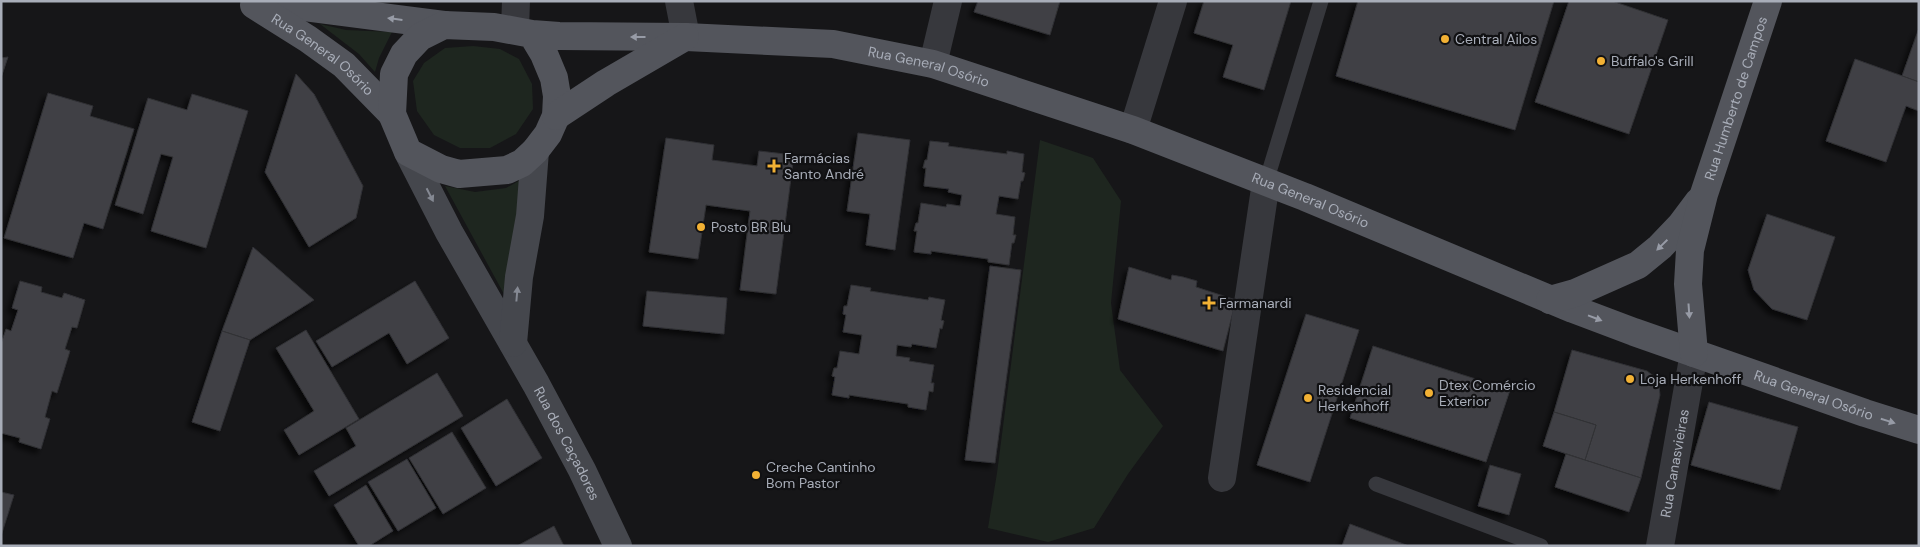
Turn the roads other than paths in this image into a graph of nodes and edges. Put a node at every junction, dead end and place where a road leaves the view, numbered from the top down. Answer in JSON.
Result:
{"nodes":[{"id":1,"x":248,"y":1,"type":"edge"},
{"id":2,"x":258,"y":1,"type":"edge"},
{"id":3,"x":516,"y":1,"type":"edge"},
{"id":4,"x":680,"y":1,"type":"edge"},
{"id":5,"x":948,"y":1,"type":"edge"},
{"id":6,"x":1172,"y":1,"type":"edge"},
{"id":7,"x":1321,"y":1,"type":"edge"},
{"id":8,"x":1768,"y":1,"type":"edge"},
{"id":9,"x":444,"y":25,"type":"junction"},
{"id":10,"x":523,"y":32,"type":"junction"},
{"id":11,"x":686,"y":36,"type":"junction"},
{"id":12,"x":933,"y":64,"type":"junction"},
{"id":13,"x":392,"y":114,"type":"junction"},
{"id":14,"x":556,"y":116,"type":"junction"},
{"id":15,"x":1133,"y":130,"type":"junction"},
{"id":16,"x":535,"y":151,"type":"junction"},
{"id":17,"x":408,"y":152,"type":"junction"},
{"id":18,"x":1266,"y":182,"type":"junction"},
{"id":19,"x":1704,"y":194,"type":"junction"},
{"id":20,"x":1550,"y":300,"type":"junction"},
{"id":21,"x":513,"y":343,"type":"junction"},
{"id":22,"x":1694,"y":353,"type":"junction"},
{"id":23,"x":1919,"y":430,"type":"edge"},
{"id":24,"x":1222,"y":478,"type":"dead end"},
{"id":25,"x":1376,"y":484,"type":"dead end"},
{"id":26,"x":618,"y":546,"type":"edge"},
{"id":27,"x":1540,"y":546,"type":"edge"},
{"id":28,"x":1660,"y":546,"type":"edge"}],
"edges":[{"from":1,"to":13,"type":"main road","name":"Rua General Osório"},
{"from":9,"to":2,"type":"main road","name":"Rua General Osório","one_way":true},
{"from":3,"to":10,"type":"street"},
{"from":4,"to":11,"type":"street"},
{"from":5,"to":12,"type":"street"},
{"from":6,"to":15,"type":"street"},
{"from":7,"to":18,"type":"lane"},
{"from":8,"to":19,"type":"main road","name":"Rua Humberto de Campos"},
{"from":9,"to":10,"type":"main road"},
{"from":9,"to":13,"type":"main road"},
{"from":11,"to":10,"type":"main road","name":"Rua General Osório","one_way":true},
{"from":10,"to":14,"type":"main road"},
{"from":11,"to":12,"type":"main road","name":"Rua General Osório"},
{"from":11,"to":14,"type":"main road"},
{"from":12,"to":15,"type":"main road","name":"Rua General Osório"},
{"from":13,"to":17,"type":"main road"},
{"from":14,"to":16,"type":"main road"},
{"from":15,"to":18,"type":"main road","name":"Rua General Osório"},
{"from":16,"to":17,"type":"main road"},
{"from":21,"to":16,"type":"main road","one_way":true},
{"from":17,"to":21,"type":"main road","name":"Rua dos Caçadores","one_way":true},
{"from":18,"to":20,"type":"main road","name":"Rua General Osório"},
{"from":18,"to":24,"type":"street"},
{"from":19,"to":20,"type":"main road","name":"Rua Humberto de Campos","one_way":true},
{"from":19,"to":22,"type":"main road","name":"Rua Humberto de Campos","one_way":true},
{"from":20,"to":22,"type":"main road","name":"Rua General Osório","one_way":true},
{"from":21,"to":26,"type":"main road","name":"Rua dos Caçadores"},
{"from":22,"to":23,"type":"main road","name":"Rua General Osório","one_way":true},
{"from":22,"to":28,"type":"street","name":"Rua Canasvieiras"},
{"from":25,"to":27,"type":"lane"}]}
